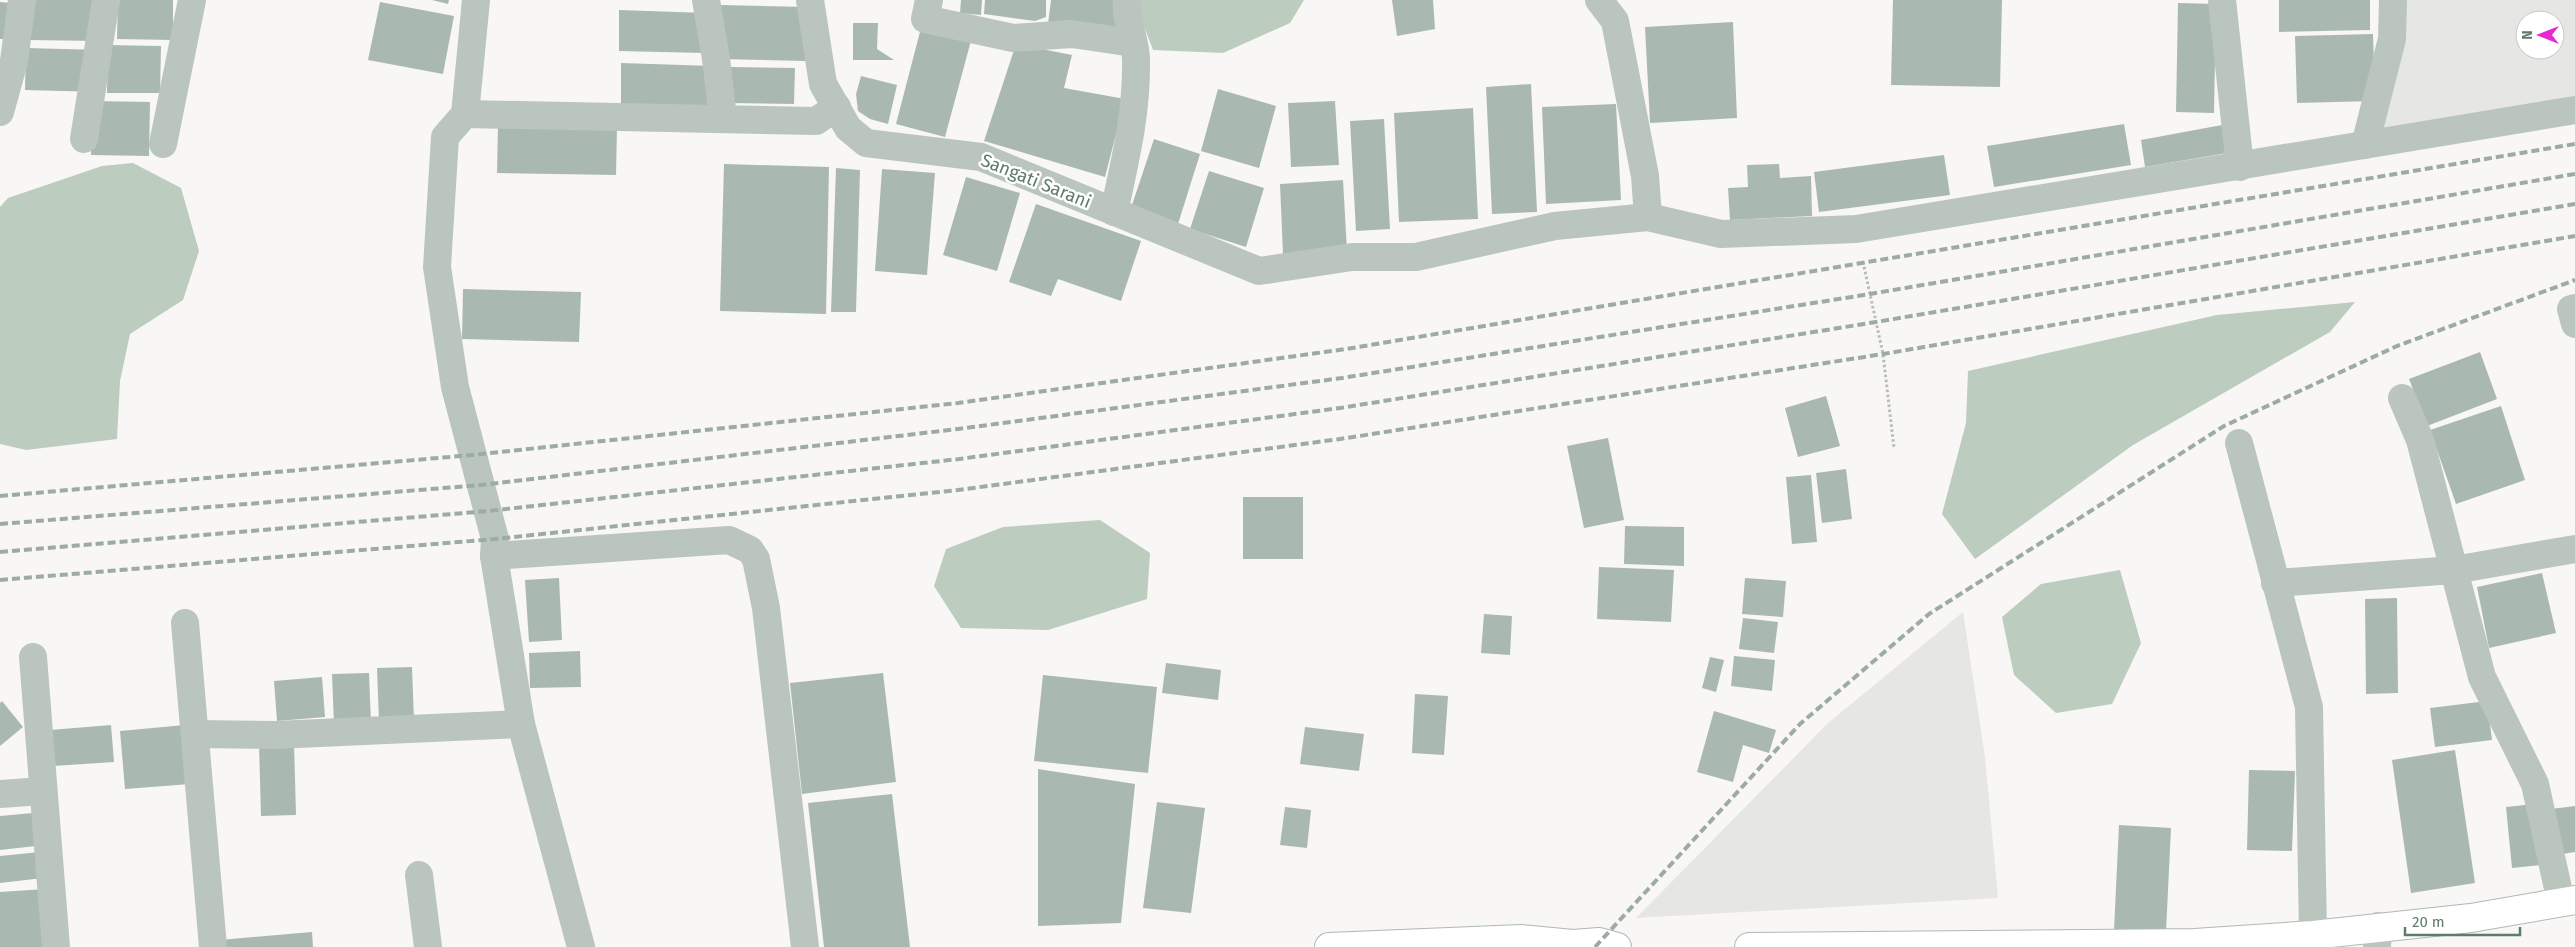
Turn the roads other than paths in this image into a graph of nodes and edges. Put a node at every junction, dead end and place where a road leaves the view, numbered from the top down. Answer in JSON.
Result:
{"nodes":[{"id":1,"x":22,"y":0,"type":"edge"},
{"id":2,"x":106,"y":0,"type":"edge"},
{"id":3,"x":192,"y":0,"type":"edge"},
{"id":4,"x":476,"y":0,"type":"edge"},
{"id":5,"x":706,"y":0,"type":"edge"},
{"id":6,"x":810,"y":0,"type":"edge"},
{"id":7,"x":929,"y":0,"type":"edge"},
{"id":8,"x":1127,"y":0,"type":"edge"},
{"id":9,"x":2222,"y":0,"type":"edge"},
{"id":10,"x":2393,"y":0,"type":"edge"},
{"id":11,"x":1603,"y":2,"type":"edge"},
{"id":12,"x":1133,"y":43,"type":"junction"},
{"id":13,"x":837,"y":107,"type":"junction"},
{"id":14,"x":2575,"y":110,"type":"edge"},
{"id":15,"x":0,"y":112,"type":"edge"},
{"id":16,"x":465,"y":114,"type":"junction"},
{"id":17,"x":723,"y":118,"type":"junction"},
{"id":18,"x":84,"y":139,"type":"dead end"},
{"id":19,"x":163,"y":144,"type":"dead end"},
{"id":20,"x":2365,"y":146,"type":"junction"},
{"id":21,"x":2240,"y":167,"type":"junction"},
{"id":22,"x":1114,"y":212,"type":"junction"},
{"id":23,"x":1648,"y":217,"type":"junction"},
{"id":24,"x":2575,"y":308,"type":"edge"},
{"id":25,"x":2575,"y":324,"type":"edge"},
{"id":26,"x":2402,"y":398,"type":"dead end"},
{"id":27,"x":2239,"y":443,"type":"dead end"},
{"id":28,"x":2575,"y":550,"type":"edge"},
{"id":29,"x":494,"y":556,"type":"junction"},
{"id":30,"x":2454,"y":570,"type":"junction"},
{"id":31,"x":2275,"y":583,"type":"junction"},
{"id":32,"x":185,"y":623,"type":"dead end"},
{"id":33,"x":33,"y":657,"type":"dead end"},
{"id":34,"x":521,"y":724,"type":"junction"},
{"id":35,"x":195,"y":734,"type":"junction"},
{"id":36,"x":42,"y":791,"type":"junction"},
{"id":37,"x":0,"y":794,"type":"edge"},
{"id":38,"x":419,"y":875,"type":"dead end"},
{"id":39,"x":2568,"y":901,"type":"edge"},
{"id":40,"x":2313,"y":935,"type":"junction"},
{"id":41,"x":2377,"y":937,"type":"edge"},
{"id":42,"x":2195,"y":945,"type":"edge"},
{"id":43,"x":56,"y":947,"type":"edge"},
{"id":44,"x":213,"y":947,"type":"edge"},
{"id":45,"x":428,"y":947,"type":"edge"},
{"id":46,"x":581,"y":947,"type":"edge"},
{"id":47,"x":804,"y":947,"type":"edge"},
{"id":48,"x":1329,"y":947,"type":"edge"},
{"id":49,"x":1617,"y":947,"type":"edge"},
{"id":50,"x":1749,"y":947,"type":"edge"}],
"edges":[{"from":1,"to":15,"type":"street"},
{"from":2,"to":18,"type":"street"},
{"from":3,"to":19,"type":"street"},
{"from":4,"to":16,"type":"street"},
{"from":5,"to":17,"type":"street"},
{"from":6,"to":13,"type":"street","name":"Sangati Sarani"},
{"from":7,"to":12,"type":"street"},
{"from":8,"to":12,"type":"street"},
{"from":9,"to":21,"type":"street"},
{"from":10,"to":20,"type":"street"},
{"from":11,"to":23,"type":"street"},
{"from":12,"to":22,"type":"street"},
{"from":13,"to":17,"type":"street"},
{"from":13,"to":22,"type":"street","name":"Sangati Sarani"},
{"from":14,"to":20,"type":"street","name":"Sangati Sarani"},
{"from":16,"to":17,"type":"street"},
{"from":16,"to":29,"type":"street"},
{"from":20,"to":21,"type":"street","name":"Sangati Sarani"},
{"from":21,"to":23,"type":"street","name":"Sangati Sarani"},
{"from":22,"to":23,"type":"street","name":"Sangati Sarani"},
{"from":24,"to":25,"type":"street"},
{"from":26,"to":30,"type":"street"},
{"from":27,"to":31,"type":"street"},
{"from":28,"to":30,"type":"street"},
{"from":29,"to":34,"type":"street"},
{"from":29,"to":47,"type":"street"},
{"from":30,"to":31,"type":"street"},
{"from":30,"to":39,"type":"street"},
{"from":31,"to":40,"type":"street"},
{"from":32,"to":35,"type":"street"},
{"from":33,"to":36,"type":"street"},
{"from":34,"to":35,"type":"street"},
{"from":34,"to":46,"type":"street"},
{"from":35,"to":44,"type":"street"},
{"from":36,"to":37,"type":"street"},
{"from":36,"to":43,"type":"street"},
{"from":38,"to":45,"type":"street"},
{"from":39,"to":41,"type":"main road"},
{"from":40,"to":41,"type":"main road"},
{"from":40,"to":42,"type":"main road"},
{"from":42,"to":50,"type":"main road"},
{"from":48,"to":49,"type":"main road"}]}
